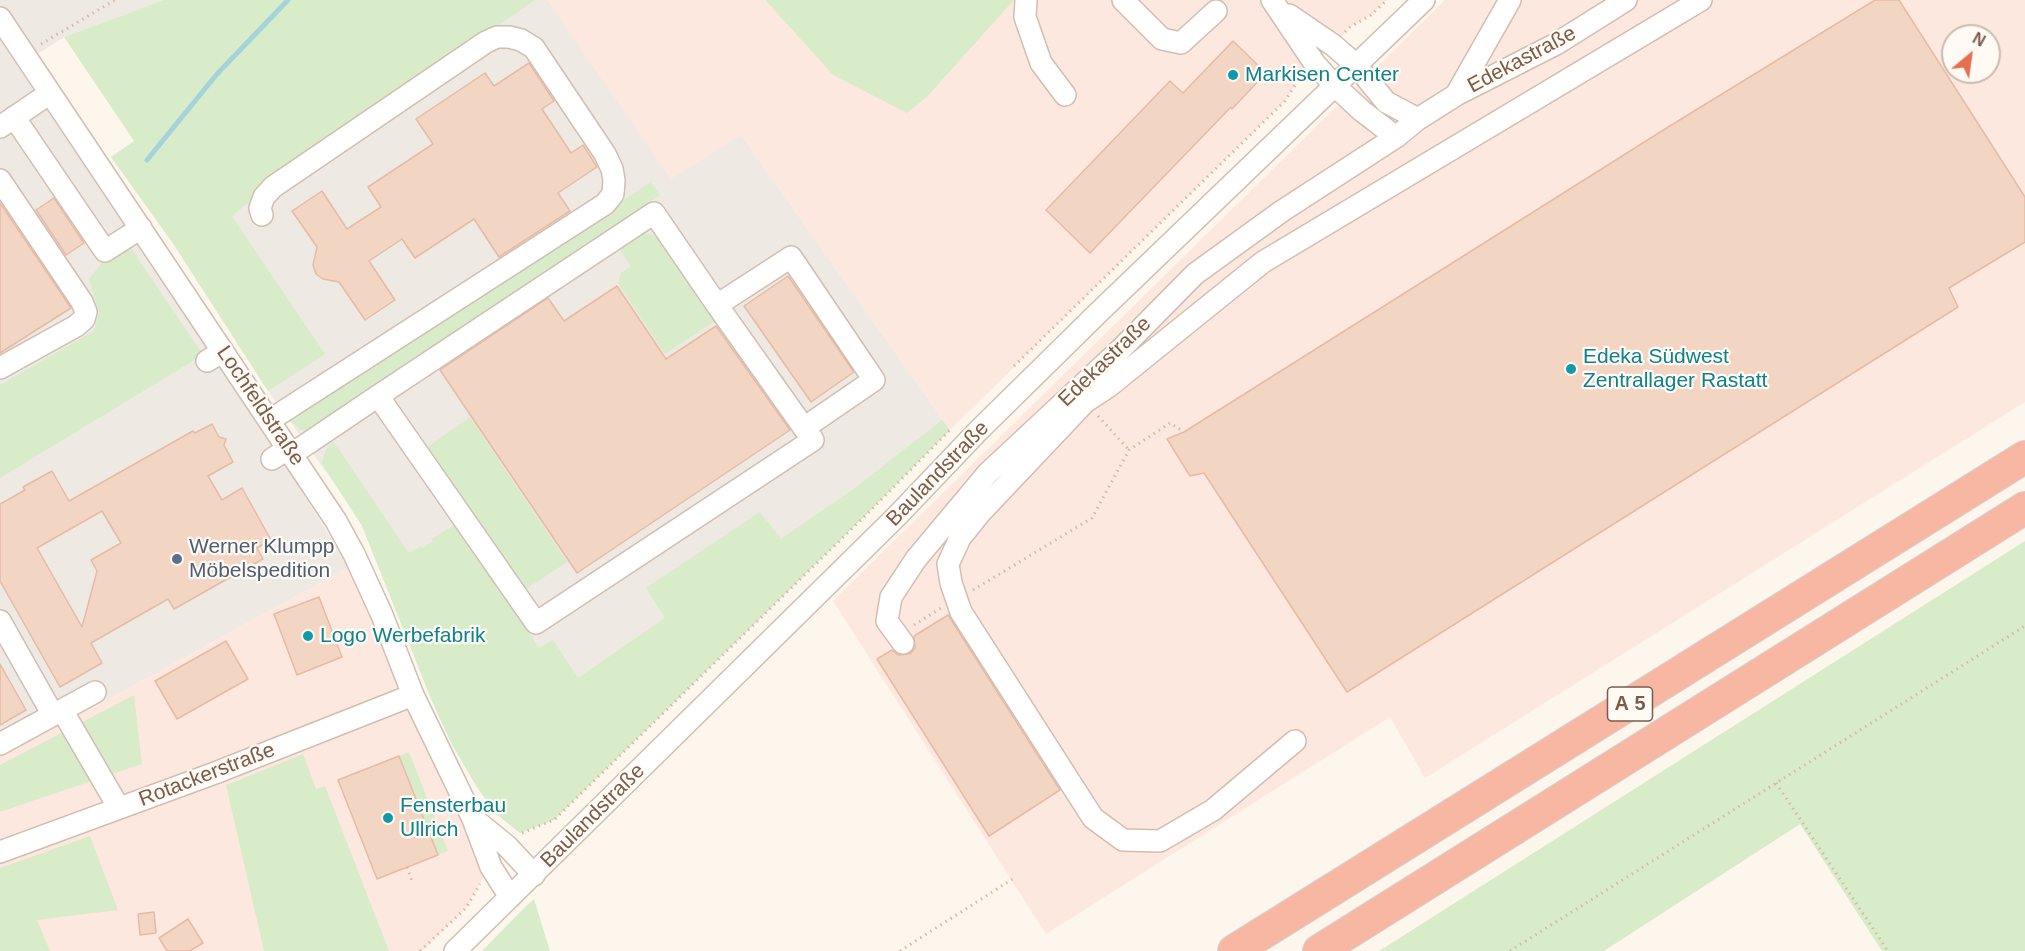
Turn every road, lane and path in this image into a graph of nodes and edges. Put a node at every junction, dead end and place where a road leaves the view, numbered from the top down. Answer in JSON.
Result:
{"nodes":[{"id":1,"x":115,"y":0,"type":"edge"},
{"id":2,"x":1026,"y":0,"type":"edge"},
{"id":3,"x":1123,"y":0,"type":"edge"},
{"id":4,"x":1387,"y":0,"type":"edge"},
{"id":5,"x":1424,"y":0,"type":"edge"},
{"id":6,"x":1510,"y":0,"type":"edge"},
{"id":7,"x":1626,"y":0,"type":"edge"},
{"id":8,"x":1701,"y":0,"type":"edge"},
{"id":9,"x":1275,"y":4,"type":"edge"},
{"id":10,"x":1216,"y":11,"type":"dead end"},
{"id":11,"x":0,"y":18,"type":"edge"},
{"id":12,"x":1343,"y":34,"type":"dead end"},
{"id":13,"x":24,"y":54,"type":"junction"},
{"id":14,"x":1356,"y":65,"type":"junction"},
{"id":15,"x":1305,"y":71,"type":"dead end"},
{"id":16,"x":1335,"y":86,"type":"junction"},
{"id":17,"x":50,"y":93,"type":"junction"},
{"id":18,"x":1065,"y":95,"type":"dead end"},
{"id":19,"x":1456,"y":95,"type":"junction"},
{"id":20,"x":1418,"y":118,"type":"junction"},
{"id":21,"x":7,"y":122,"type":"edge"},
{"id":22,"x":1396,"y":137,"type":"junction"},
{"id":23,"x":0,"y":180,"type":"edge"},
{"id":24,"x":262,"y":215,"type":"dead end"},
{"id":25,"x":141,"y":228,"type":"junction"},
{"id":26,"x":717,"y":305,"type":"junction"},
{"id":27,"x":0,"y":368,"type":"edge"},
{"id":28,"x":1008,"y":372,"type":"dead end"},
{"id":29,"x":378,"y":396,"type":"junction"},
{"id":30,"x":1085,"y":402,"type":"junction"},
{"id":31,"x":270,"y":420,"type":"junction"},
{"id":32,"x":958,"y":422,"type":"dead end"},
{"id":33,"x":804,"y":428,"type":"junction"},
{"id":34,"x":1184,"y":432,"type":"dead end"},
{"id":35,"x":1129,"y":450,"type":"junction"},
{"id":36,"x":284,"y":454,"type":"junction"},
{"id":37,"x":2025,"y":457,"type":"edge"},
{"id":38,"x":2025,"y":508,"type":"edge"},
{"id":39,"x":957,"y":600,"type":"junction"},
{"id":40,"x":0,"y":621,"type":"edge"},
{"id":41,"x":2025,"y":626,"type":"edge"},
{"id":42,"x":906,"y":635,"type":"joint"},
{"id":43,"x":95,"y":692,"type":"dead end"},
{"id":44,"x":412,"y":695,"type":"junction"},
{"id":45,"x":57,"y":713,"type":"junction"},
{"id":46,"x":1295,"y":741,"type":"dead end"},
{"id":47,"x":0,"y":744,"type":"edge"},
{"id":48,"x":1776,"y":783,"type":"junction"},
{"id":49,"x":119,"y":808,"type":"junction"},
{"id":50,"x":473,"y":819,"type":"junction"},
{"id":51,"x":507,"y":846,"type":"junction"},
{"id":52,"x":0,"y":852,"type":"edge"},
{"id":53,"x":407,"y":867,"type":"dead end"},
{"id":54,"x":491,"y":867,"type":"junction"},
{"id":55,"x":534,"y":874,"type":"junction"},
{"id":56,"x":1014,"y":878,"type":"dead end"},
{"id":57,"x":413,"y":884,"type":"dead end"},
{"id":58,"x":510,"y":897,"type":"junction"},
{"id":59,"x":420,"y":951,"type":"edge"},
{"id":60,"x":455,"y":951,"type":"edge"},
{"id":61,"x":900,"y":951,"type":"edge"},
{"id":62,"x":1234,"y":951,"type":"edge"},
{"id":63,"x":1319,"y":951,"type":"edge"},
{"id":64,"x":1510,"y":951,"type":"edge"},
{"id":65,"x":1888,"y":951,"type":"edge"}],
"edges":[{"from":1,"to":13,"type":"path"},
{"from":2,"to":18,"type":"street"},
{"from":3,"to":10,"type":"street"},
{"from":4,"to":12,"type":"path"},
{"from":5,"to":14,"type":"street","name":"Baulandstraße"},
{"from":6,"to":19,"type":"street"},
{"from":7,"to":19,"type":"street","name":"Edekastraße"},
{"from":8,"to":30,"type":"street"},
{"from":9,"to":14,"type":"street"},
{"from":9,"to":16,"type":"street"},
{"from":11,"to":13,"type":"street","name":"Lochfeldstraße"},
{"from":13,"to":17,"type":"street","name":"Lochfeldstraße"},
{"from":14,"to":16,"type":"street","name":"Baulandstraße"},
{"from":14,"to":20,"type":"street"},
{"from":15,"to":28,"type":"path"},
{"from":16,"to":22,"type":"street"},
{"from":16,"to":55,"type":"street","name":"Baulandstraße"},
{"from":17,"to":21,"type":"street"},
{"from":17,"to":25,"type":"street","name":"Lochfeldstraße"},
{"from":19,"to":20,"type":"street","name":"Edekastraße"},
{"from":20,"to":22,"type":"street","name":"Edekastraße"},
{"from":21,"to":25,"type":"street"},
{"from":22,"to":42,"type":"street","name":"Edekastraße"},
{"from":23,"to":27,"type":"street"},
{"from":24,"to":31,"type":"street"},
{"from":25,"to":31,"type":"street","name":"Lochfeldstraße"},
{"from":26,"to":29,"type":"street"},
{"from":26,"to":33,"type":"street"},
{"from":26,"to":33,"type":"street"},
{"from":29,"to":33,"type":"street"},
{"from":29,"to":36,"type":"street"},
{"from":30,"to":35,"type":"path"},
{"from":30,"to":39,"type":"street"},
{"from":31,"to":36,"type":"street","name":"Lochfeldstraße"},
{"from":32,"to":51,"type":"path"},
{"from":34,"to":35,"type":"path"},
{"from":35,"to":39,"type":"path"},
{"from":36,"to":44,"type":"street","name":"Lochfeldstraße"},
{"from":37,"to":62,"type":"highway","number":"A 5"},
{"from":38,"to":63,"type":"highway","number":"A 5"},
{"from":39,"to":42,"type":"path"},
{"from":39,"to":46,"type":"street"},
{"from":40,"to":45,"type":"street"},
{"from":41,"to":48,"type":"path"},
{"from":43,"to":45,"type":"street"},
{"from":44,"to":49,"type":"street","name":"Rotackerstraße"},
{"from":44,"to":50,"type":"street","name":"Lochfeldstraße"},
{"from":45,"to":47,"type":"street"},
{"from":45,"to":49,"type":"street"},
{"from":48,"to":64,"type":"path"},
{"from":48,"to":65,"type":"path"},
{"from":49,"to":52,"type":"street","name":"Rotackerstraße"},
{"from":50,"to":51,"type":"street","name":"Lochfeldstraße"},
{"from":50,"to":54,"type":"street","name":"Lochfeldstraße"},
{"from":51,"to":55,"type":"street","name":"Lochfeldstraße"},
{"from":53,"to":57,"type":"path"},
{"from":54,"to":58,"type":"street","name":"Lochfeldstraße"},
{"from":54,"to":59,"type":"path"},
{"from":55,"to":58,"type":"street","name":"Baulandstraße"},
{"from":56,"to":61,"type":"path"},
{"from":58,"to":60,"type":"street","name":"Baulandstraße"}]}
